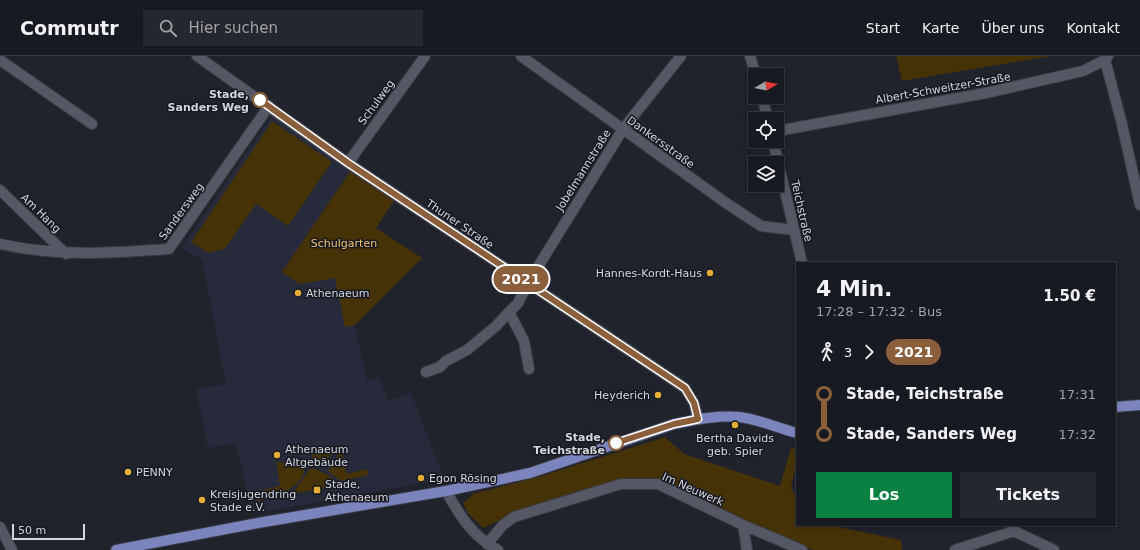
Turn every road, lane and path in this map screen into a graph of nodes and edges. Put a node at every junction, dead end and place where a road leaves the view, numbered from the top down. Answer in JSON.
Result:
{"nodes":[{"id":1,"x":197,"y":56,"type":"edge"},
{"id":2,"x":425,"y":56,"type":"edge"},
{"id":3,"x":521,"y":56,"type":"edge"},
{"id":4,"x":681,"y":56,"type":"edge"},
{"id":5,"x":750,"y":56,"type":"edge"},
{"id":6,"x":1106,"y":58,"type":"edge"},
{"id":7,"x":0,"y":60,"type":"edge"},
{"id":8,"x":754,"y":68,"type":"edge"},
{"id":9,"x":269,"y":106,"type":"junction"},
{"id":10,"x":92,"y":124,"type":"dead end"},
{"id":11,"x":623,"y":129,"type":"junction"},
{"id":12,"x":784,"y":130,"type":"edge"},
{"id":13,"x":775,"y":148,"type":"edge"},
{"id":14,"x":348,"y":163,"type":"junction"},
{"id":15,"x":0,"y":190,"type":"edge"},
{"id":16,"x":1140,"y":206,"type":"edge"},
{"id":17,"x":794,"y":230,"type":"junction"},
{"id":18,"x":0,"y":244,"type":"edge"},
{"id":19,"x":66,"y":254,"type":"junction"},
{"id":20,"x":802,"y":262,"type":"edge"},
{"id":21,"x":528,"y":283,"type":"junction"},
{"id":22,"x":509,"y":312,"type":"junction"},
{"id":23,"x":529,"y":369,"type":"dead end"},
{"id":24,"x":426,"y":372,"type":"dead end"},
{"id":25,"x":1140,"y":405,"type":"edge"},
{"id":26,"x":1116,"y":407,"type":"edge"},
{"id":27,"x":698,"y":419,"type":"junction"},
{"id":28,"x":796,"y":433,"type":"edge"},
{"id":29,"x":446,"y":491,"type":"junction"},
{"id":30,"x":743,"y":525,"type":"junction"},
{"id":31,"x":0,"y":527,"type":"edge"},
{"id":32,"x":1014,"y":528,"type":"edge"},
{"id":33,"x":487,"y":544,"type":"junction"},
{"id":34,"x":798,"y":548,"type":"edge"},
{"id":35,"x":12,"y":550,"type":"edge"},
{"id":36,"x":116,"y":550,"type":"edge"},
{"id":37,"x":498,"y":550,"type":"edge"},
{"id":38,"x":747,"y":550,"type":"edge"},
{"id":39,"x":781,"y":550,"type":"edge"},
{"id":40,"x":954,"y":550,"type":"edge"},
{"id":41,"x":1054,"y":550,"type":"edge"}],
"edges":[{"from":1,"to":9,"type":"street","name":"Thuner Straße"},
{"from":2,"to":14,"type":"street","name":"Schulweg"},
{"from":3,"to":11,"type":"street","name":"Dankersstraße"},
{"from":4,"to":11,"type":"street","name":"Jobelmannstraße"},
{"from":5,"to":8,"type":"street"},
{"from":6,"to":12,"type":"street","name":"Albert-Schweitzer-Straße"},
{"from":6,"to":16,"type":"street"},
{"from":7,"to":10,"type":"street"},
{"from":9,"to":14,"type":"street","name":"Thuner Straße"},
{"from":9,"to":19,"type":"street","name":"Sandersweg"},
{"from":11,"to":17,"type":"street","name":"Dankersstraße"},
{"from":11,"to":21,"type":"street","name":"Jobelmannstraße"},
{"from":13,"to":17,"type":"street","name":"Teichstraße"},
{"from":14,"to":21,"type":"street","name":"Thuner Straße"},
{"from":15,"to":19,"type":"street","name":"Am Hang"},
{"from":17,"to":20,"type":"street","name":"Teichstraße"},
{"from":18,"to":19,"type":"street","name":"Sandersweg"},
{"from":21,"to":22,"type":"street","name":"Jobelmannstraße"},
{"from":21,"to":27,"type":"street","name":"Thuner Straße"},
{"from":22,"to":23,"type":"street"},
{"from":22,"to":24,"type":"street","name":"Jobelmannstraße"},
{"from":25,"to":26,"type":"main road"},
{"from":27,"to":28,"type":"main road"},
{"from":27,"to":29,"type":"main road"},
{"from":29,"to":33,"type":"street"},
{"from":29,"to":36,"type":"main road"},
{"from":30,"to":33,"type":"street","name":"Im Neuwerk"},
{"from":30,"to":34,"type":"street","name":"Im Neuwerk"},
{"from":30,"to":38,"type":"street"},
{"from":31,"to":35,"type":"street"},
{"from":32,"to":40,"type":"street"},
{"from":32,"to":41,"type":"street"},
{"from":33,"to":37,"type":"street"},
{"from":34,"to":39,"type":"street"}]}
